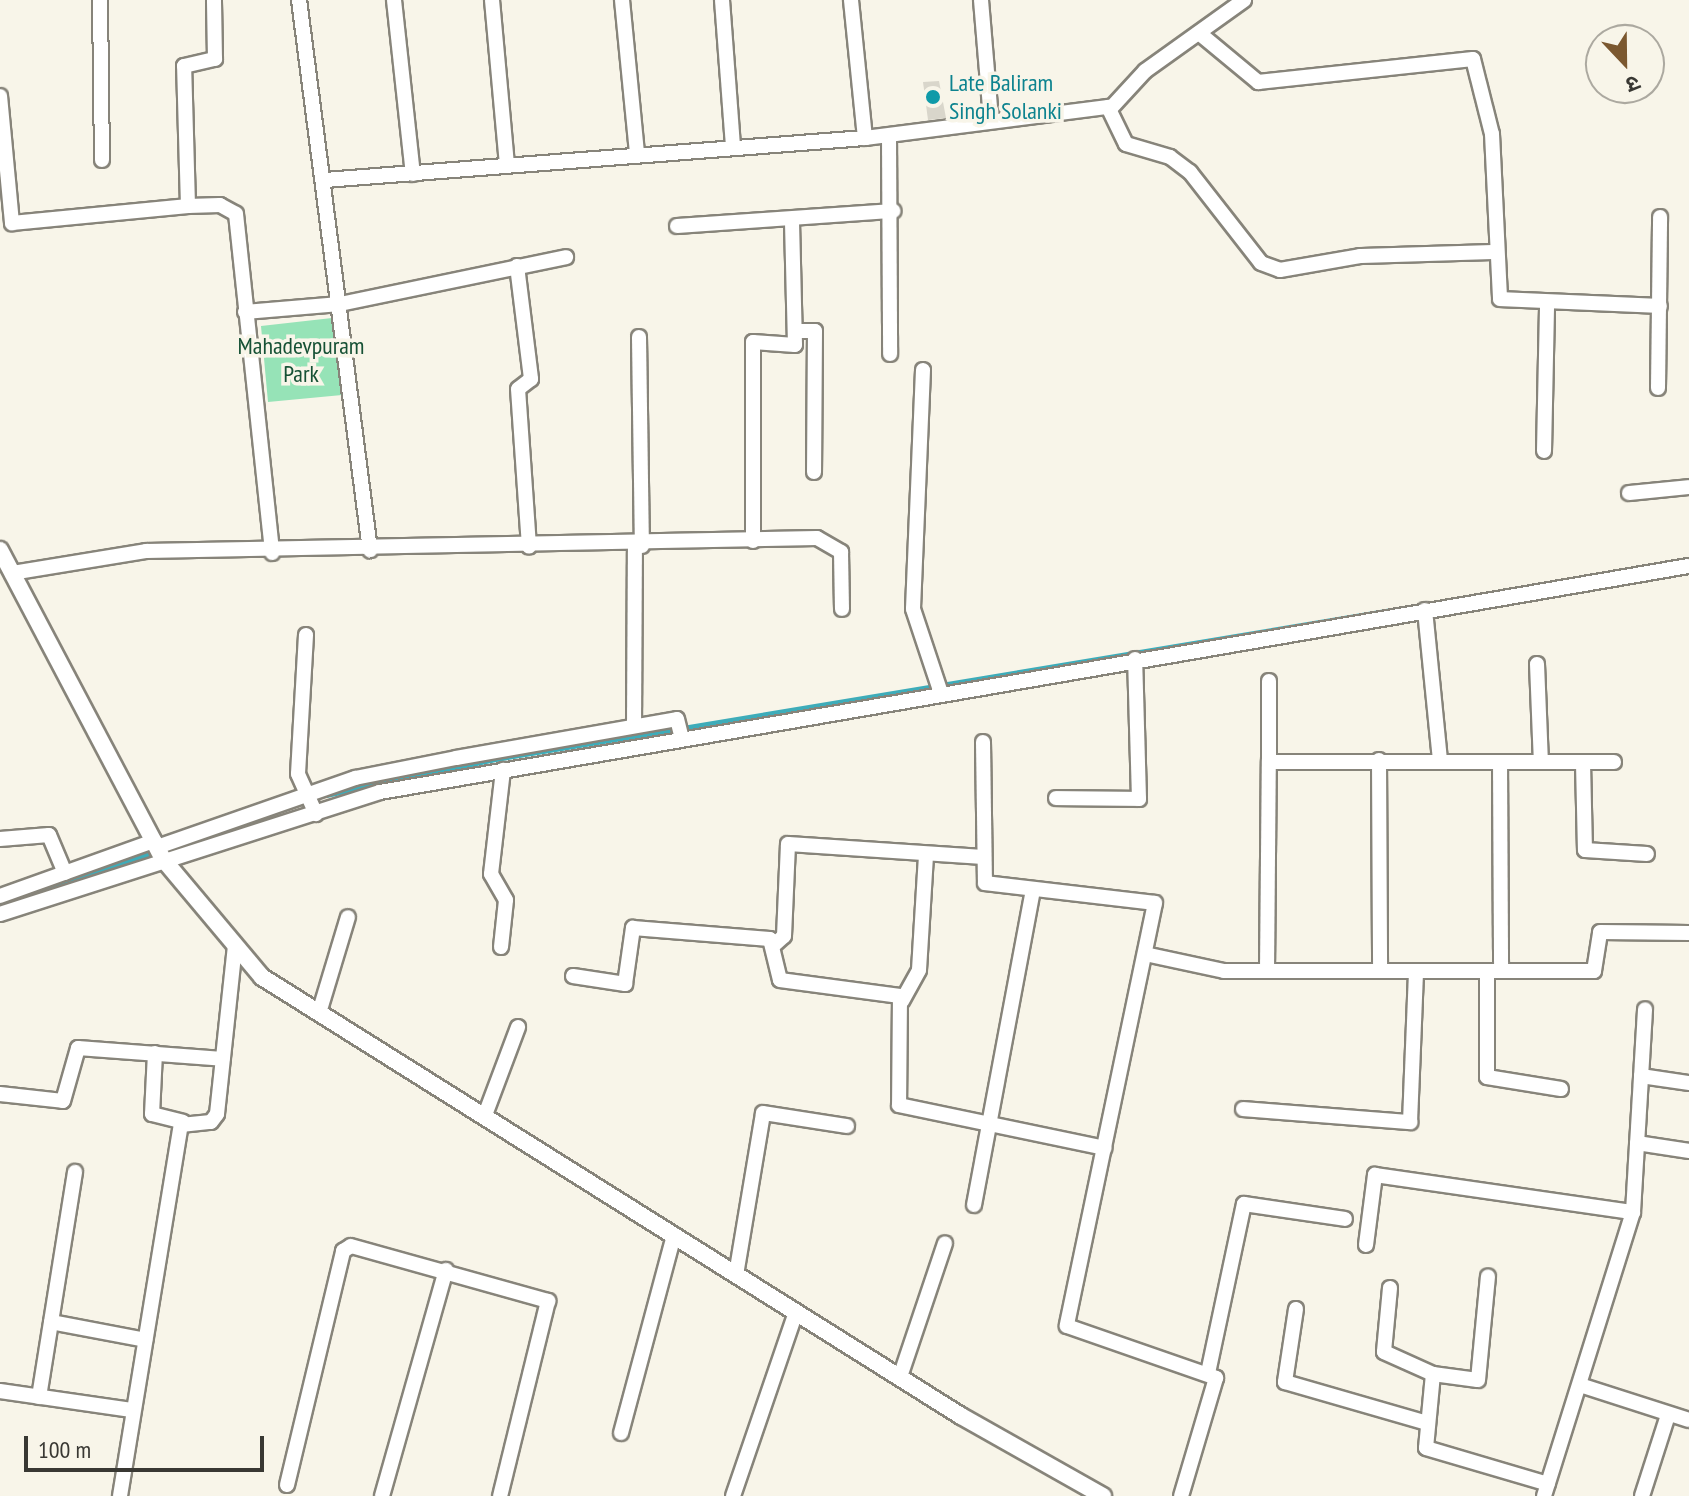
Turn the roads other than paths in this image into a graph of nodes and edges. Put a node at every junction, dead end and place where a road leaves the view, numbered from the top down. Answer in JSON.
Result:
{"nodes":[{"id":1,"x":100,"y":0,"type":"edge"},
{"id":2,"x":214,"y":0,"type":"edge"},
{"id":3,"x":299,"y":0,"type":"edge"},
{"id":4,"x":394,"y":0,"type":"edge"},
{"id":5,"x":492,"y":0,"type":"edge"},
{"id":6,"x":622,"y":0,"type":"edge"},
{"id":7,"x":722,"y":0,"type":"edge"},
{"id":8,"x":851,"y":0,"type":"edge"},
{"id":9,"x":981,"y":0,"type":"edge"},
{"id":10,"x":1244,"y":0,"type":"edge"},
{"id":11,"x":1199,"y":33,"type":"junction"},
{"id":12,"x":0,"y":96,"type":"edge"},
{"id":13,"x":1111,"y":108,"type":"junction"},
{"id":14,"x":991,"y":120,"type":"junction"},
{"id":15,"x":889,"y":137,"type":"junction"},
{"id":16,"x":865,"y":138,"type":"junction"},
{"id":17,"x":733,"y":146,"type":"junction"},
{"id":18,"x":637,"y":153,"type":"junction"},
{"id":19,"x":102,"y":160,"type":"dead end"},
{"id":20,"x":507,"y":165,"type":"junction"},
{"id":21,"x":413,"y":174,"type":"junction"},
{"id":22,"x":325,"y":180,"type":"junction"},
{"id":23,"x":188,"y":206,"type":"junction"},
{"id":24,"x":893,"y":211,"type":"junction"},
{"id":25,"x":1660,"y":217,"type":"dead end"},
{"id":26,"x":792,"y":219,"type":"junction"},
{"id":27,"x":677,"y":226,"type":"dead end"},
{"id":28,"x":1494,"y":252,"type":"junction"},
{"id":29,"x":566,"y":257,"type":"dead end"},
{"id":30,"x":517,"y":266,"type":"junction"},
{"id":31,"x":340,"y":304,"type":"junction"},
{"id":32,"x":1547,"y":305,"type":"junction"},
{"id":33,"x":1660,"y":306,"type":"junction"},
{"id":34,"x":245,"y":312,"type":"junction"},
{"id":35,"x":796,"y":331,"type":"junction"},
{"id":36,"x":639,"y":337,"type":"dead end"},
{"id":37,"x":890,"y":354,"type":"dead end"},
{"id":38,"x":923,"y":370,"type":"dead end"},
{"id":39,"x":1658,"y":388,"type":"dead end"},
{"id":40,"x":1544,"y":451,"type":"dead end"},
{"id":41,"x":814,"y":472,"type":"dead end"},
{"id":42,"x":1689,"y":487,"type":"edge"},
{"id":43,"x":1629,"y":493,"type":"dead end"},
{"id":44,"x":753,"y":541,"type":"junction"},
{"id":45,"x":638,"y":546,"type":"junction"},
{"id":46,"x":529,"y":547,"type":"junction"},
{"id":47,"x":0,"y":550,"type":"edge"},
{"id":48,"x":370,"y":550,"type":"junction"},
{"id":49,"x":272,"y":553,"type":"junction"},
{"id":50,"x":1689,"y":566,"type":"edge"},
{"id":51,"x":12,"y":573,"type":"junction"},
{"id":52,"x":842,"y":609,"type":"dead end"},
{"id":53,"x":1425,"y":610,"type":"junction"},
{"id":54,"x":306,"y":635,"type":"dead end"},
{"id":55,"x":1135,"y":659,"type":"junction"},
{"id":56,"x":1537,"y":664,"type":"dead end"},
{"id":57,"x":1269,"y":681,"type":"dead end"},
{"id":58,"x":939,"y":686,"type":"junction"},
{"id":59,"x":634,"y":726,"type":"junction"},
{"id":60,"x":681,"y":731,"type":"junction"},
{"id":61,"x":983,"y":742,"type":"dead end"},
{"id":62,"x":1379,"y":760,"type":"junction"},
{"id":63,"x":1440,"y":761,"type":"junction"},
{"id":64,"x":1269,"y":762,"type":"junction"},
{"id":65,"x":1500,"y":762,"type":"junction"},
{"id":66,"x":1541,"y":762,"type":"junction"},
{"id":67,"x":1614,"y":762,"type":"dead end"},
{"id":68,"x":1583,"y":763,"type":"junction"},
{"id":69,"x":503,"y":770,"type":"junction"},
{"id":70,"x":1056,"y":798,"type":"dead end"},
{"id":71,"x":312,"y":804,"type":"junction"},
{"id":72,"x":0,"y":839,"type":"edge"},
{"id":73,"x":159,"y":852,"type":"junction"},
{"id":74,"x":926,"y":854,"type":"junction"},
{"id":75,"x":1647,"y":854,"type":"dead end"},
{"id":76,"x":984,"y":857,"type":"junction"},
{"id":77,"x":65,"y":873,"type":"junction"},
{"id":78,"x":1033,"y":889,"type":"junction"},
{"id":79,"x":0,"y":896,"type":"edge"},
{"id":80,"x":0,"y":914,"type":"edge"},
{"id":81,"x":348,"y":917,"type":"dead end"},
{"id":82,"x":1689,"y":933,"type":"edge"},
{"id":83,"x":775,"y":944,"type":"junction"},
{"id":84,"x":235,"y":946,"type":"junction"},
{"id":85,"x":501,"y":947,"type":"dead end"},
{"id":86,"x":1145,"y":954,"type":"junction"},
{"id":87,"x":1267,"y":971,"type":"junction"},
{"id":88,"x":1380,"y":971,"type":"junction"},
{"id":89,"x":1416,"y":971,"type":"junction"},
{"id":90,"x":1494,"y":971,"type":"junction"},
{"id":91,"x":573,"y":976,"type":"dead end"},
{"id":92,"x":902,"y":1001,"type":"junction"},
{"id":93,"x":1645,"y":1009,"type":"dead end"},
{"id":94,"x":319,"y":1013,"type":"junction"},
{"id":95,"x":518,"y":1027,"type":"dead end"},
{"id":96,"x":155,"y":1053,"type":"junction"},
{"id":97,"x":223,"y":1059,"type":"junction"},
{"id":98,"x":1641,"y":1076,"type":"junction"},
{"id":99,"x":1689,"y":1083,"type":"edge"},
{"id":100,"x":1561,"y":1089,"type":"dead end"},
{"id":101,"x":0,"y":1094,"type":"edge"},
{"id":102,"x":1243,"y":1109,"type":"dead end"},
{"id":103,"x":485,"y":1115,"type":"junction"},
{"id":104,"x":183,"y":1122,"type":"junction"},
{"id":105,"x":990,"y":1124,"type":"junction"},
{"id":106,"x":847,"y":1126,"type":"dead end"},
{"id":107,"x":1637,"y":1143,"type":"junction"},
{"id":108,"x":1105,"y":1148,"type":"junction"},
{"id":109,"x":1689,"y":1151,"type":"edge"},
{"id":110,"x":75,"y":1172,"type":"dead end"},
{"id":111,"x":974,"y":1205,"type":"dead end"},
{"id":112,"x":1633,"y":1212,"type":"junction"},
{"id":113,"x":1345,"y":1219,"type":"dead end"},
{"id":114,"x":674,"y":1235,"type":"junction"},
{"id":115,"x":945,"y":1243,"type":"dead end"},
{"id":116,"x":1366,"y":1245,"type":"dead end"},
{"id":117,"x":446,"y":1270,"type":"junction"},
{"id":118,"x":736,"y":1275,"type":"junction"},
{"id":119,"x":1488,"y":1276,"type":"dead end"},
{"id":120,"x":1390,"y":1288,"type":"dead end"},
{"id":121,"x":1296,"y":1309,"type":"dead end"},
{"id":122,"x":796,"y":1312,"type":"junction"},
{"id":123,"x":51,"y":1322,"type":"junction"},
{"id":124,"x":145,"y":1340,"type":"junction"},
{"id":125,"x":1208,"y":1373,"type":"junction"},
{"id":126,"x":1433,"y":1374,"type":"junction"},
{"id":127,"x":900,"y":1377,"type":"junction"},
{"id":128,"x":1580,"y":1385,"type":"junction"},
{"id":129,"x":0,"y":1391,"type":"edge"},
{"id":130,"x":39,"y":1397,"type":"junction"},
{"id":131,"x":132,"y":1410,"type":"junction"},
{"id":132,"x":1668,"y":1415,"type":"junction"},
{"id":133,"x":1689,"y":1420,"type":"edge"},
{"id":134,"x":1427,"y":1423,"type":"junction"},
{"id":135,"x":621,"y":1433,"type":"dead end"},
{"id":136,"x":287,"y":1485,"type":"dead end"},
{"id":137,"x":1546,"y":1490,"type":"edge"},
{"id":138,"x":120,"y":1496,"type":"edge"},
{"id":139,"x":382,"y":1496,"type":"edge"},
{"id":140,"x":500,"y":1496,"type":"edge"},
{"id":141,"x":733,"y":1496,"type":"edge"},
{"id":142,"x":1103,"y":1496,"type":"edge"},
{"id":143,"x":1181,"y":1496,"type":"edge"},
{"id":144,"x":1642,"y":1496,"type":"edge"}],
"edges":[{"from":1,"to":19,"type":"street"},
{"from":2,"to":23,"type":"street"},
{"from":3,"to":22,"type":"street"},
{"from":4,"to":21,"type":"street"},
{"from":5,"to":20,"type":"street"},
{"from":6,"to":18,"type":"street"},
{"from":7,"to":17,"type":"street"},
{"from":8,"to":16,"type":"street"},
{"from":9,"to":14,"type":"street"},
{"from":10,"to":11,"type":"street"},
{"from":11,"to":13,"type":"street"},
{"from":11,"to":28,"type":"street"},
{"from":12,"to":23,"type":"street"},
{"from":13,"to":14,"type":"street"},
{"from":13,"to":28,"type":"street"},
{"from":14,"to":15,"type":"street"},
{"from":15,"to":16,"type":"street"},
{"from":15,"to":24,"type":"street"},
{"from":16,"to":17,"type":"street"},
{"from":17,"to":18,"type":"street"},
{"from":18,"to":20,"type":"street"},
{"from":20,"to":21,"type":"street"},
{"from":21,"to":22,"type":"street"},
{"from":22,"to":31,"type":"street"},
{"from":23,"to":34,"type":"street"},
{"from":24,"to":26,"type":"street"},
{"from":24,"to":37,"type":"street"},
{"from":25,"to":33,"type":"street"},
{"from":26,"to":27,"type":"street"},
{"from":26,"to":35,"type":"street"},
{"from":28,"to":32,"type":"street"},
{"from":29,"to":30,"type":"street"},
{"from":30,"to":31,"type":"street"},
{"from":30,"to":46,"type":"street"},
{"from":31,"to":34,"type":"street"},
{"from":31,"to":48,"type":"street"},
{"from":32,"to":33,"type":"street"},
{"from":32,"to":40,"type":"street"},
{"from":33,"to":39,"type":"street"},
{"from":34,"to":49,"type":"street"},
{"from":35,"to":41,"type":"street"},
{"from":35,"to":44,"type":"street"},
{"from":36,"to":45,"type":"street"},
{"from":38,"to":58,"type":"street"},
{"from":42,"to":43,"type":"street"},
{"from":44,"to":45,"type":"street"},
{"from":44,"to":52,"type":"street"},
{"from":45,"to":46,"type":"street"},
{"from":45,"to":59,"type":"street"},
{"from":46,"to":48,"type":"street"},
{"from":47,"to":51,"type":"street"},
{"from":48,"to":49,"type":"street"},
{"from":49,"to":51,"type":"street"},
{"from":50,"to":53,"type":"street"},
{"from":51,"to":73,"type":"street"},
{"from":53,"to":55,"type":"street"},
{"from":53,"to":63,"type":"street"},
{"from":54,"to":71,"type":"street"},
{"from":55,"to":58,"type":"street"},
{"from":55,"to":70,"type":"street"},
{"from":56,"to":66,"type":"street"},
{"from":57,"to":64,"type":"street"},
{"from":58,"to":60,"type":"street"},
{"from":59,"to":60,"type":"street"},
{"from":59,"to":71,"type":"street"},
{"from":60,"to":69,"type":"street"},
{"from":61,"to":76,"type":"street"},
{"from":62,"to":63,"type":"street"},
{"from":62,"to":64,"type":"street"},
{"from":62,"to":88,"type":"street"},
{"from":63,"to":65,"type":"street"},
{"from":64,"to":87,"type":"street"},
{"from":65,"to":66,"type":"street"},
{"from":65,"to":90,"type":"street"},
{"from":66,"to":68,"type":"street"},
{"from":67,"to":68,"type":"street"},
{"from":68,"to":75,"type":"street"},
{"from":69,"to":71,"type":"street"},
{"from":69,"to":85,"type":"street"},
{"from":71,"to":73,"type":"street"},
{"from":71,"to":73,"type":"street"},
{"from":72,"to":77,"type":"street"},
{"from":73,"to":77,"type":"street"},
{"from":73,"to":80,"type":"street"},
{"from":73,"to":84,"type":"street"},
{"from":74,"to":76,"type":"street"},
{"from":74,"to":83,"type":"street"},
{"from":74,"to":92,"type":"street"},
{"from":76,"to":78,"type":"street"},
{"from":77,"to":79,"type":"street"},
{"from":78,"to":86,"type":"street"},
{"from":78,"to":105,"type":"street"},
{"from":81,"to":94,"type":"street"},
{"from":82,"to":90,"type":"street"},
{"from":83,"to":91,"type":"street"},
{"from":83,"to":92,"type":"street"},
{"from":84,"to":94,"type":"street"},
{"from":84,"to":97,"type":"street"},
{"from":86,"to":87,"type":"street"},
{"from":86,"to":108,"type":"street"},
{"from":87,"to":88,"type":"street"},
{"from":88,"to":89,"type":"street"},
{"from":89,"to":90,"type":"street"},
{"from":89,"to":102,"type":"street"},
{"from":90,"to":100,"type":"street"},
{"from":92,"to":105,"type":"street"},
{"from":93,"to":98,"type":"street"},
{"from":94,"to":103,"type":"street"},
{"from":95,"to":103,"type":"street"},
{"from":96,"to":97,"type":"street"},
{"from":96,"to":101,"type":"street"},
{"from":96,"to":104,"type":"street"},
{"from":97,"to":104,"type":"street"},
{"from":98,"to":99,"type":"street"},
{"from":98,"to":107,"type":"street"},
{"from":103,"to":114,"type":"street"},
{"from":104,"to":124,"type":"street"},
{"from":105,"to":108,"type":"street"},
{"from":105,"to":111,"type":"street"},
{"from":106,"to":118,"type":"street"},
{"from":107,"to":109,"type":"street"},
{"from":107,"to":112,"type":"street"},
{"from":108,"to":125,"type":"street"},
{"from":110,"to":123,"type":"street"},
{"from":112,"to":116,"type":"street"},
{"from":112,"to":128,"type":"street"},
{"from":113,"to":125,"type":"street"},
{"from":114,"to":118,"type":"street"},
{"from":114,"to":135,"type":"street"},
{"from":115,"to":127,"type":"street"},
{"from":117,"to":136,"type":"street"},
{"from":117,"to":139,"type":"street"},
{"from":117,"to":140,"type":"street"},
{"from":118,"to":122,"type":"street"},
{"from":119,"to":126,"type":"street"},
{"from":120,"to":126,"type":"street"},
{"from":121,"to":134,"type":"street"},
{"from":122,"to":127,"type":"street"},
{"from":122,"to":141,"type":"street"},
{"from":123,"to":124,"type":"street"},
{"from":123,"to":130,"type":"street"},
{"from":124,"to":131,"type":"street"},
{"from":125,"to":143,"type":"street"},
{"from":126,"to":134,"type":"street"},
{"from":127,"to":142,"type":"street"},
{"from":128,"to":132,"type":"street"},
{"from":128,"to":137,"type":"street"},
{"from":129,"to":130,"type":"street"},
{"from":130,"to":131,"type":"street"},
{"from":131,"to":138,"type":"street"},
{"from":132,"to":133,"type":"street"},
{"from":132,"to":144,"type":"street"},
{"from":134,"to":137,"type":"street"}]}
